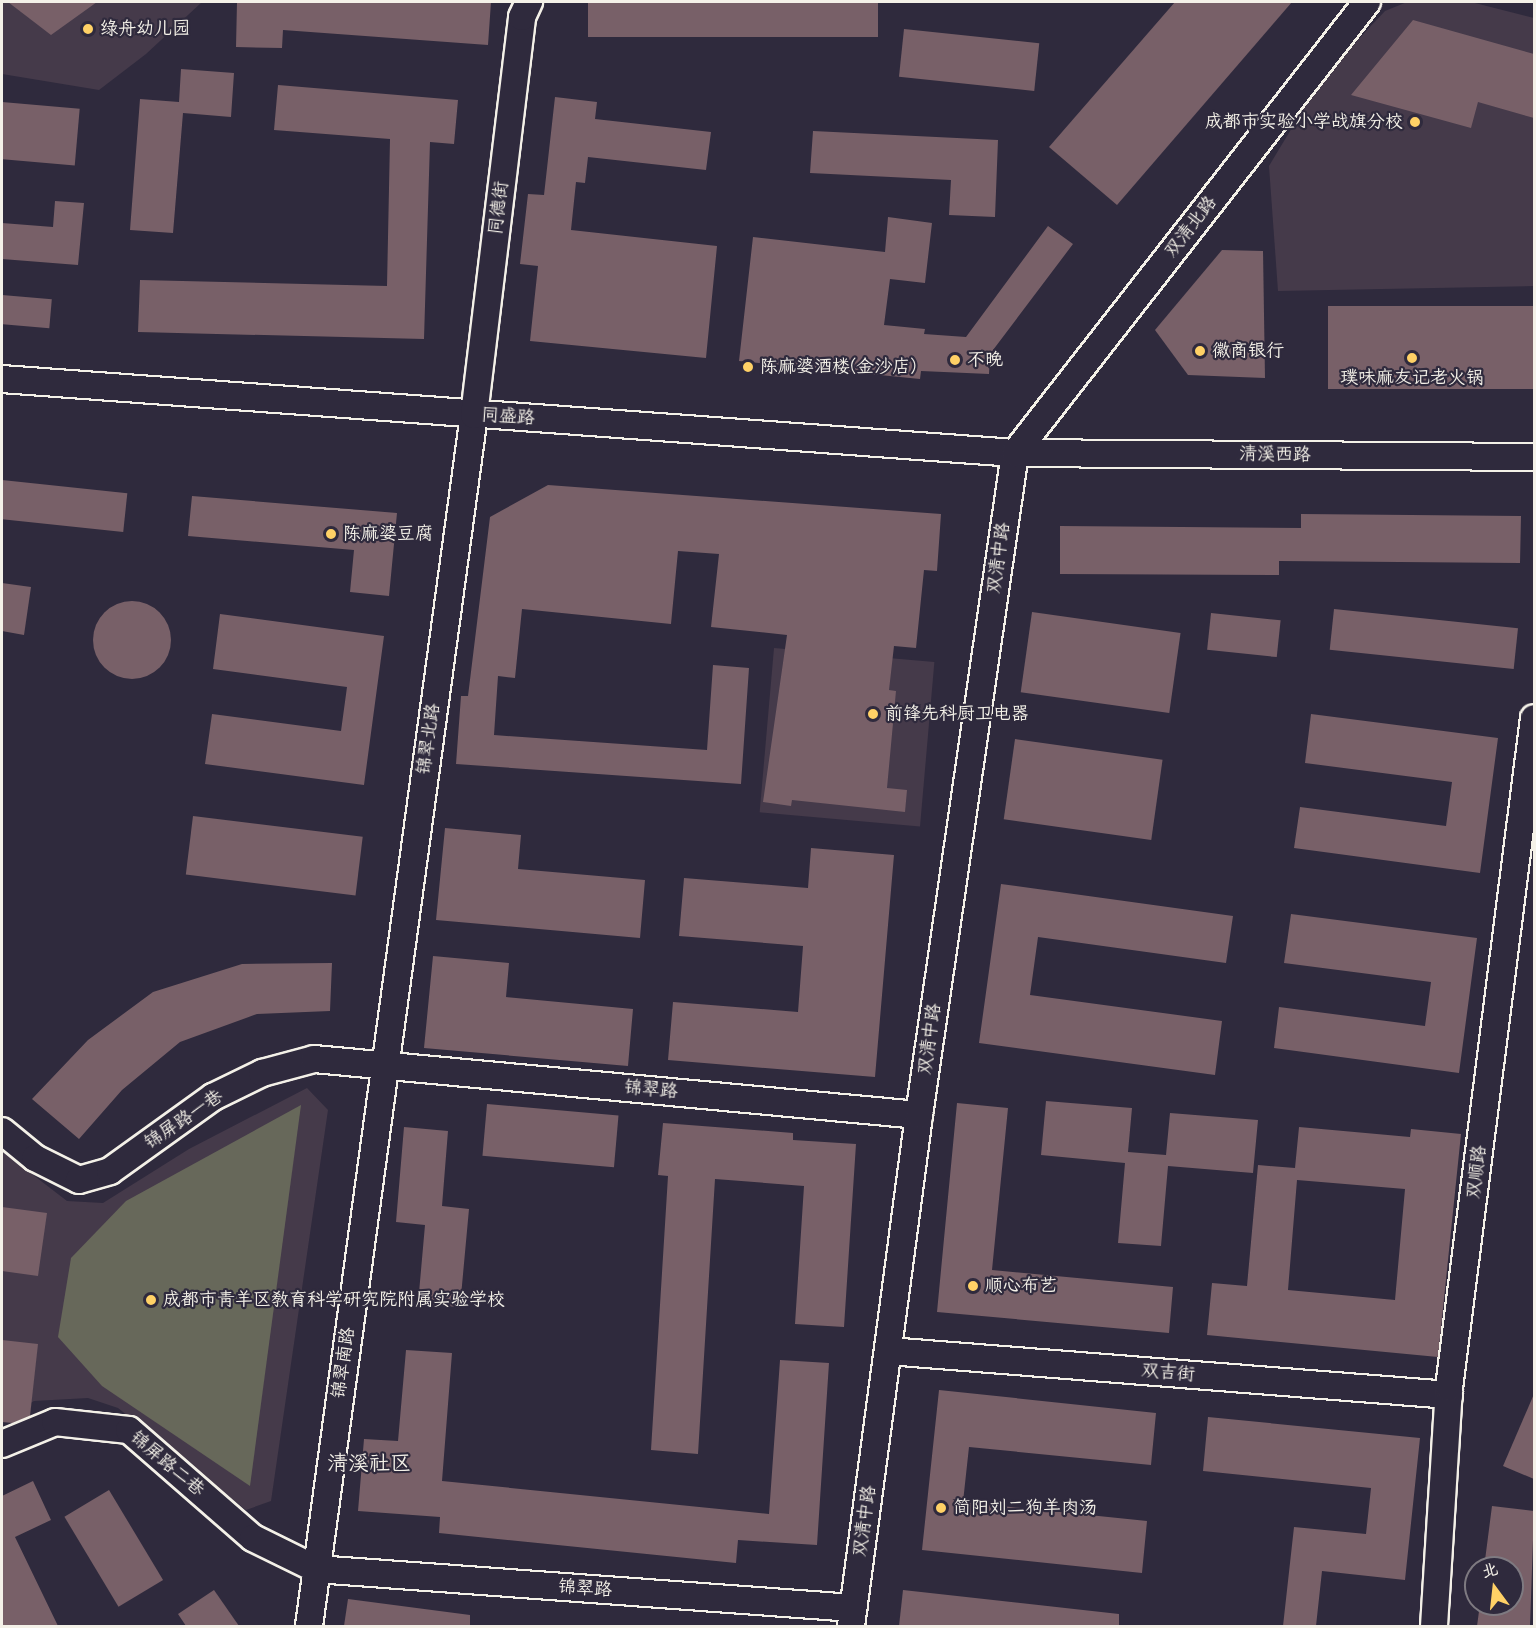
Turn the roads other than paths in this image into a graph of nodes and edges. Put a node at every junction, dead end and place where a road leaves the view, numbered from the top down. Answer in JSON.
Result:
{"nodes":[{"id":1,"x":529,"y":2,"type":"edge"},
{"id":2,"x":1367,"y":2,"type":"edge"},
{"id":3,"x":2,"y":379,"type":"edge"},
{"id":4,"x":474,"y":415,"type":"junction"},
{"id":5,"x":1015,"y":453,"type":"junction"},
{"id":6,"x":1534,"y":457,"type":"edge"},
{"id":7,"x":1534,"y":718,"type":"edge"},
{"id":8,"x":384,"y":1064,"type":"junction"},
{"id":9,"x":919,"y":1115,"type":"junction"},
{"id":10,"x":2,"y":1131,"type":"edge"},
{"id":11,"x":888,"y":1351,"type":"junction"},
{"id":12,"x":1449,"y":1395,"type":"junction"},
{"id":13,"x":2,"y":1444,"type":"edge"},
{"id":14,"x":316,"y":1569,"type":"junction"},
{"id":15,"x":852,"y":1617,"type":"edge"},
{"id":16,"x":309,"y":1626,"type":"edge"},
{"id":17,"x":1434,"y":1626,"type":"edge"}],
"edges":[{"from":1,"to":4,"type":"street","name":"同德街"},
{"from":2,"to":5,"type":"street","name":"双清北路"},
{"from":3,"to":4,"type":"street","name":"同盛路"},
{"from":4,"to":5,"type":"street","name":"同盛路"},
{"from":4,"to":8,"type":"street","name":"锦翠北路"},
{"from":5,"to":6,"type":"street","name":"清溪西路"},
{"from":5,"to":9,"type":"street","name":"双清中路"},
{"from":7,"to":12,"type":"street","name":"双顺路"},
{"from":8,"to":9,"type":"street","name":"锦翠路"},
{"from":8,"to":10,"type":"street","name":"锦屏路一巷"},
{"from":8,"to":14,"type":"street","name":"锦翠南路"},
{"from":9,"to":11,"type":"street","name":"双清中路"},
{"from":11,"to":12,"type":"street","name":"双吉街"},
{"from":11,"to":15,"type":"street","name":"双清中路"},
{"from":12,"to":17,"type":"street","name":"双顺路"},
{"from":13,"to":14,"type":"street","name":"锦屏路二巷"},
{"from":14,"to":15,"type":"street","name":"锦翠路"},
{"from":14,"to":16,"type":"street","name":"锦翠南路"}]}
